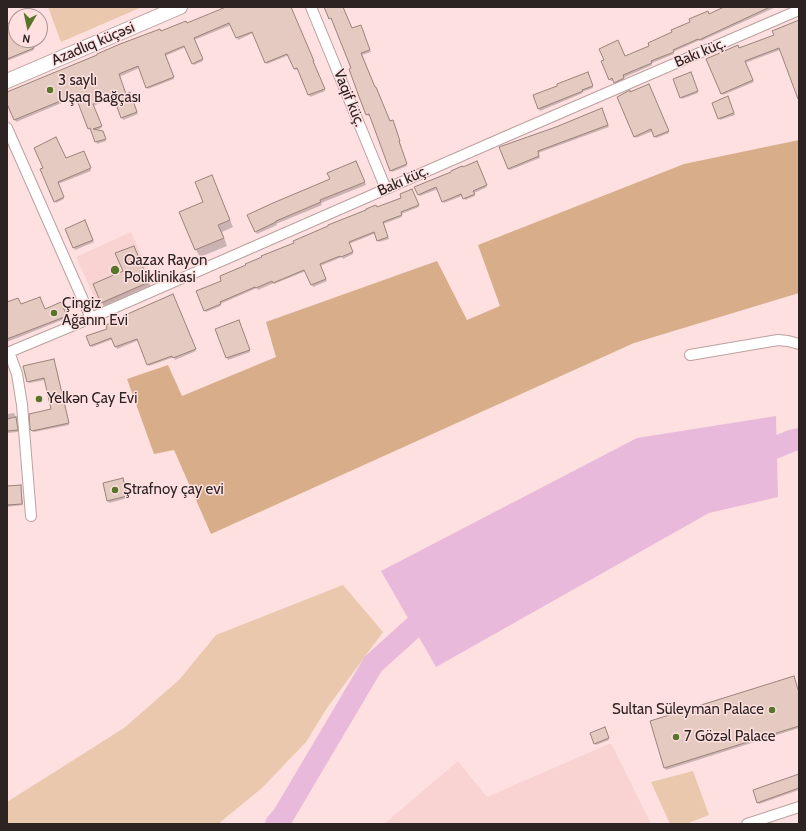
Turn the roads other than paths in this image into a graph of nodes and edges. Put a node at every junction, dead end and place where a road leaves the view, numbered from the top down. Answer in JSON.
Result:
{"nodes":[{"id":1,"x":180,"y":7,"type":"edge"},
{"id":2,"x":311,"y":7,"type":"edge"},
{"id":3,"x":799,"y":10,"type":"edge"},
{"id":4,"x":7,"y":81,"type":"edge"},
{"id":5,"x":7,"y":128,"type":"edge"},
{"id":6,"x":386,"y":189,"type":"junction"},
{"id":7,"x":91,"y":318,"type":"junction"},
{"id":8,"x":799,"y":344,"type":"edge"},
{"id":9,"x":8,"y":353,"type":"edge"},
{"id":10,"x":690,"y":355,"type":"dead end"},
{"id":11,"x":31,"y":516,"type":"dead end"},
{"id":12,"x":799,"y":807,"type":"edge"},
{"id":13,"x":747,"y":824,"type":"edge"}],
"edges":[{"from":1,"to":4,"type":"street","name":"Azadlıq küçəsi"},
{"from":2,"to":6,"type":"street","name":"Vaqif küç."},
{"from":3,"to":6,"type":"street","name":"Bakı küç."},
{"from":5,"to":7,"type":"street"},
{"from":6,"to":7,"type":"street","name":"Bakı küç."},
{"from":7,"to":9,"type":"street","name":"Bakı küç."},
{"from":8,"to":10,"type":"street"},
{"from":9,"to":11,"type":"street"},
{"from":12,"to":13,"type":"street"}]}
